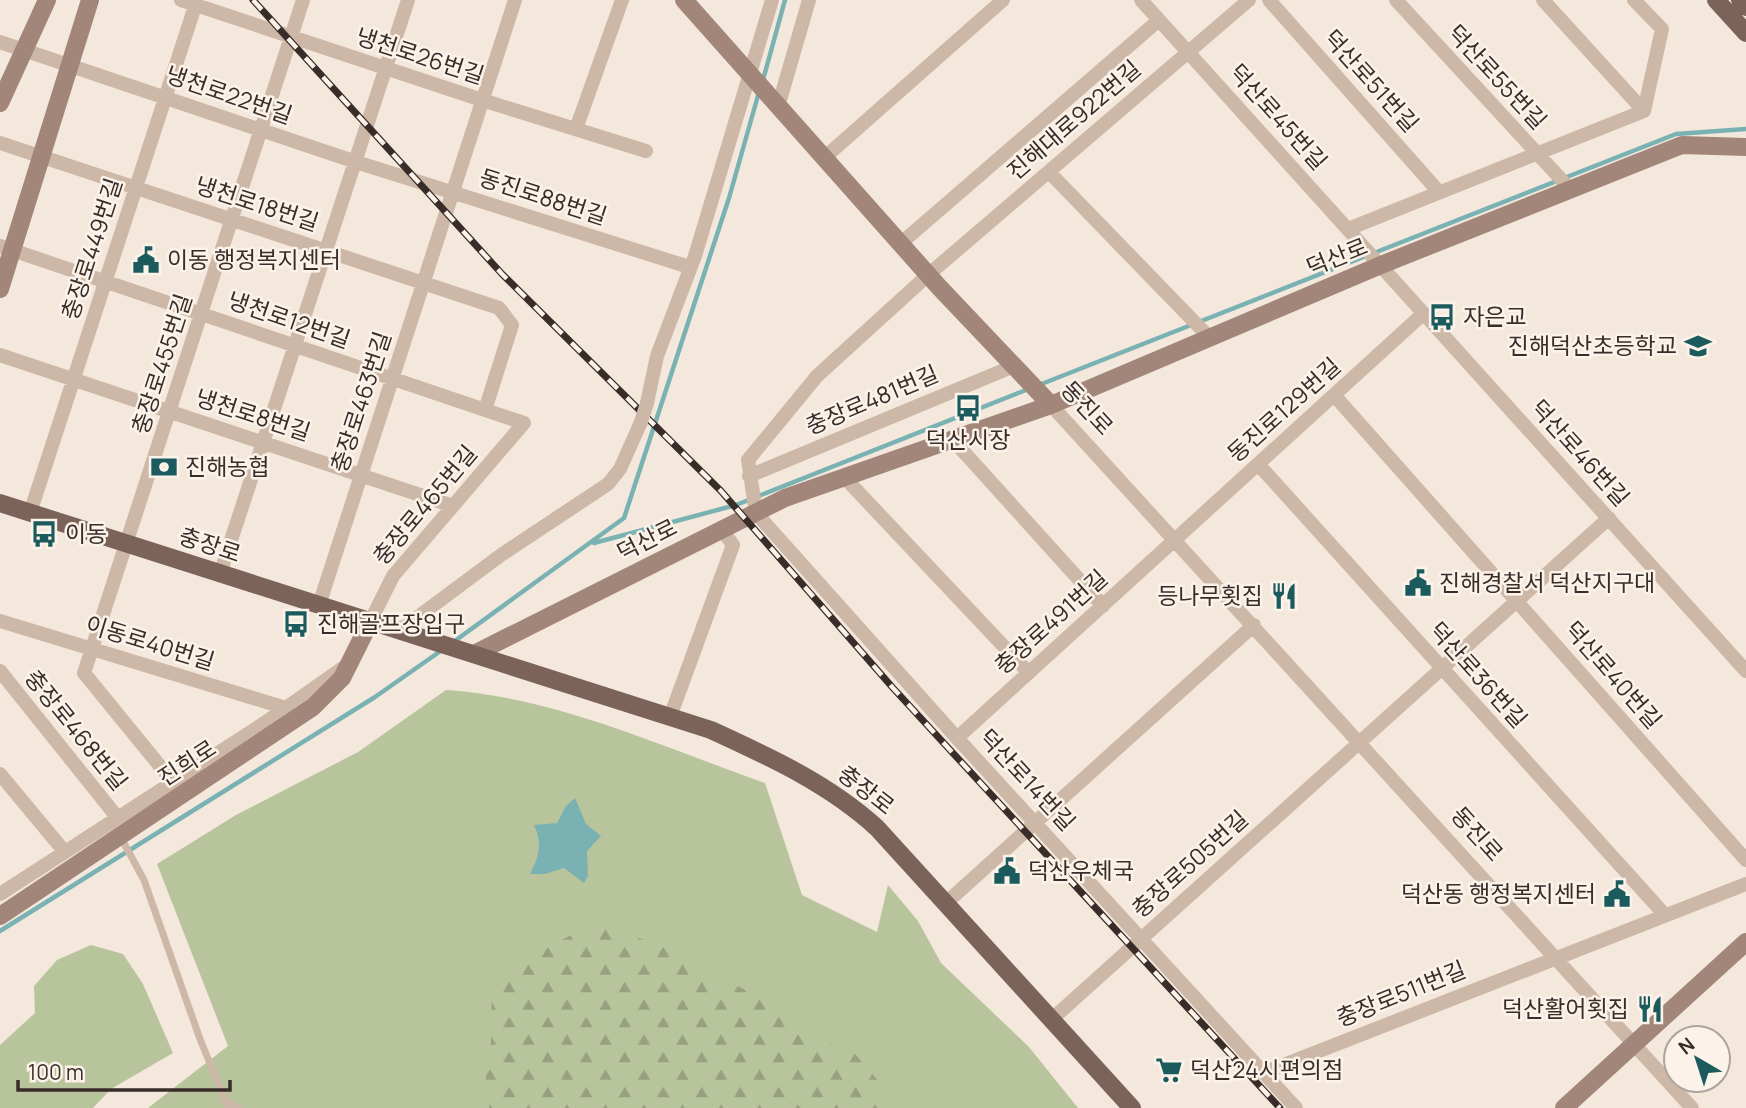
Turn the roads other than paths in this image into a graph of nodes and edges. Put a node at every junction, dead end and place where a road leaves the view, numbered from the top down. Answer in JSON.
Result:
{"nodes":[{"id":1,"x":47,"y":0,"type":"edge"},
{"id":2,"x":90,"y":0,"type":"edge"},
{"id":3,"x":303,"y":0,"type":"edge"},
{"id":4,"x":408,"y":0,"type":"edge"},
{"id":5,"x":515,"y":0,"type":"edge"},
{"id":6,"x":622,"y":0,"type":"edge"},
{"id":7,"x":684,"y":0,"type":"edge"},
{"id":8,"x":772,"y":0,"type":"edge"},
{"id":9,"x":809,"y":0,"type":"edge"},
{"id":10,"x":1003,"y":0,"type":"edge"},
{"id":11,"x":1141,"y":0,"type":"edge"},
{"id":12,"x":1249,"y":0,"type":"edge"},
{"id":13,"x":1269,"y":0,"type":"edge"},
{"id":14,"x":1395,"y":0,"type":"edge"},
{"id":15,"x":1544,"y":0,"type":"edge"},
{"id":16,"x":1634,"y":0,"type":"edge"},
{"id":17,"x":1716,"y":0,"type":"edge"},
{"id":18,"x":1740,"y":0,"type":"edge"},
{"id":19,"x":191,"y":1,"type":"edge"},
{"id":20,"x":1746,"y":7,"type":"edge"},
{"id":21,"x":1159,"y":20,"type":"junction"},
{"id":22,"x":1746,"y":33,"type":"edge"},
{"id":23,"x":291,"y":37,"type":"junction"},
{"id":24,"x":0,"y":42,"type":"edge"},
{"id":25,"x":24,"y":50,"type":"junction"},
{"id":26,"x":1188,"y":52,"type":"junction"},
{"id":27,"x":71,"y":65,"type":"junction"},
{"id":28,"x":386,"y":68,"type":"junction"},
{"id":29,"x":749,"y":75,"type":"junction"},
{"id":30,"x":165,"y":97,"type":"junction"},
{"id":31,"x":482,"y":100,"type":"junction"},
{"id":32,"x":0,"y":103,"type":"edge"},
{"id":33,"x":778,"y":107,"type":"junction"},
{"id":34,"x":1644,"y":111,"type":"junction"},
{"id":35,"x":576,"y":129,"type":"junction"},
{"id":36,"x":261,"y":130,"type":"junction"},
{"id":37,"x":0,"y":143,"type":"edge"},
{"id":38,"x":1746,"y":147,"type":"edge"},
{"id":39,"x":646,"y":151,"type":"dead end"},
{"id":40,"x":1537,"y":153,"type":"junction"},
{"id":41,"x":43,"y":157,"type":"junction"},
{"id":42,"x":824,"y":158,"type":"junction"},
{"id":43,"x":356,"y":162,"type":"junction"},
{"id":44,"x":1049,"y":172,"type":"junction"},
{"id":45,"x":136,"y":188,"type":"junction"},
{"id":46,"x":1570,"y":190,"type":"junction"},
{"id":47,"x":452,"y":192,"type":"junction"},
{"id":48,"x":1439,"y":192,"type":"junction"},
{"id":49,"x":446,"y":212,"type":"joint"},
{"id":50,"x":232,"y":220,"type":"junction"},
{"id":51,"x":1348,"y":229,"type":"junction"},
{"id":52,"x":900,"y":244,"type":"junction"},
{"id":53,"x":6,"y":249,"type":"edge"},
{"id":54,"x":327,"y":251,"type":"junction"},
{"id":55,"x":683,"y":265,"type":"dead end"},
{"id":56,"x":1381,"y":265,"type":"junction"},
{"id":57,"x":934,"y":281,"type":"junction"},
{"id":58,"x":105,"y":282,"type":"junction"},
{"id":59,"x":423,"y":282,"type":"junction"},
{"id":60,"x":0,"y":289,"type":"edge"},
{"id":61,"x":1424,"y":313,"type":"junction"},
{"id":62,"x":202,"y":314,"type":"junction"},
{"id":63,"x":1209,"y":337,"type":"junction"},
{"id":64,"x":295,"y":346,"type":"junction"},
{"id":65,"x":0,"y":355,"type":"edge"},
{"id":66,"x":1014,"y":366,"type":"junction"},
{"id":67,"x":392,"y":379,"type":"junction"},
{"id":68,"x":74,"y":380,"type":"junction"},
{"id":69,"x":1334,"y":395,"type":"junction"},
{"id":70,"x":1051,"y":405,"type":"junction"},
{"id":71,"x":485,"y":410,"type":"junction"},
{"id":72,"x":171,"y":412,"type":"junction"},
{"id":73,"x":524,"y":423,"type":"joint"},
{"id":74,"x":953,"y":440,"type":"junction"},
{"id":75,"x":263,"y":443,"type":"junction"},
{"id":76,"x":1258,"y":464,"type":"junction"},
{"id":77,"x":361,"y":475,"type":"junction"},
{"id":78,"x":748,"y":476,"type":"junction"},
{"id":79,"x":845,"y":478,"type":"junction"},
{"id":80,"x":0,"y":503,"type":"edge"},
{"id":81,"x":453,"y":506,"type":"junction"},
{"id":82,"x":30,"y":513,"type":"junction"},
{"id":83,"x":756,"y":513,"type":"junction"},
{"id":84,"x":1609,"y":518,"type":"junction"},
{"id":85,"x":722,"y":530,"type":"junction"},
{"id":86,"x":1175,"y":540,"type":"junction"},
{"id":87,"x":128,"y":545,"type":"junction"},
{"id":88,"x":220,"y":574,"type":"junction"},
{"id":89,"x":1518,"y":600,"type":"junction"},
{"id":90,"x":319,"y":606,"type":"junction"},
{"id":91,"x":1102,"y":606,"type":"junction"},
{"id":92,"x":0,"y":621,"type":"edge"},
{"id":93,"x":370,"y":622,"type":"junction"},
{"id":94,"x":1254,"y":625,"type":"junction"},
{"id":95,"x":402,"y":632,"type":"junction"},
{"id":96,"x":93,"y":649,"type":"junction"},
{"id":97,"x":474,"y":654,"type":"junction"},
{"id":98,"x":351,"y":662,"type":"junction"},
{"id":99,"x":1442,"y":669,"type":"junction"},
{"id":100,"x":0,"y":671,"type":"edge"},
{"id":101,"x":1746,"y":671,"type":"edge"},
{"id":102,"x":1029,"y":673,"type":"junction"},
{"id":103,"x":286,"y":708,"type":"junction"},
{"id":104,"x":670,"y":717,"type":"junction"},
{"id":105,"x":957,"y":738,"type":"junction"},
{"id":106,"x":1361,"y":742,"type":"junction"},
{"id":107,"x":0,"y":774,"type":"edge"},
{"id":108,"x":173,"y":782,"type":"junction"},
{"id":109,"x":117,"y":817,"type":"junction"},
{"id":110,"x":1035,"y":821,"type":"junction"},
{"id":111,"x":122,"y":839,"type":"junction"},
{"id":112,"x":64,"y":851,"type":"junction"},
{"id":113,"x":1746,"y":860,"type":"edge"},
{"id":114,"x":1746,"y":884,"type":"edge"},
{"id":115,"x":3,"y":887,"type":"edge"},
{"id":116,"x":946,"y":903,"type":"junction"},
{"id":117,"x":1665,"y":915,"type":"junction"},
{"id":118,"x":0,"y":916,"type":"edge"},
{"id":119,"x":1141,"y":940,"type":"junction"},
{"id":120,"x":1746,"y":942,"type":"edge"},
{"id":121,"x":1555,"y":957,"type":"junction"},
{"id":122,"x":1051,"y":1020,"type":"junction"},
{"id":123,"x":1636,"y":1043,"type":"junction"},
{"id":124,"x":1263,"y":1073,"type":"junction"},
{"id":125,"x":227,"y":1105,"type":"edge"},
{"id":126,"x":219,"y":1108,"type":"edge"},
{"id":127,"x":239,"y":1108,"type":"edge"},
{"id":128,"x":1132,"y":1108,"type":"edge"},
{"id":129,"x":1296,"y":1108,"type":"edge"},
{"id":130,"x":1564,"y":1108,"type":"edge"},
{"id":131,"x":1692,"y":1108,"type":"edge"}],
"edges":[{"from":1,"to":25,"type":"street"},
{"from":2,"to":27,"type":"street"},
{"from":3,"to":23,"type":"street","name":"충장로455번길"},
{"from":4,"to":28,"type":"street"},
{"from":5,"to":31,"type":"street","name":"동진로88번길"},
{"from":6,"to":35,"type":"street"},
{"from":7,"to":29,"type":"street","name":"동진로"},
{"from":8,"to":29,"type":"street"},
{"from":9,"to":33,"type":"street"},
{"from":10,"to":42,"type":"street"},
{"from":11,"to":21,"type":"street","name":"덕산로45번길"},
{"from":12,"to":26,"type":"street","name":"진해대로922번길"},
{"from":13,"to":48,"type":"street","name":"덕산로51번길"},
{"from":14,"to":40,"type":"street","name":"덕산로55번길"},
{"from":15,"to":34,"type":"street"},
{"from":16,"to":34,"type":"street"},
{"from":17,"to":22,"type":"main road"},
{"from":18,"to":20,"type":"main road"},
{"from":19,"to":23,"type":"street","name":"냉천로26번길"},
{"from":19,"to":30,"type":"street","name":"충장로449번길"},
{"from":21,"to":26,"type":"street","name":"덕산로45번길"},
{"from":21,"to":52,"type":"street"},
{"from":23,"to":28,"type":"street","name":"냉천로26번길"},
{"from":23,"to":36,"type":"street","name":"충장로455번길"},
{"from":24,"to":25,"type":"street","name":"냉천로22번길"},
{"from":25,"to":27,"type":"street","name":"냉천로22번길"},
{"from":25,"to":32,"type":"street"},
{"from":26,"to":44,"type":"street","name":"진해대로922번길"},
{"from":26,"to":51,"type":"street","name":"덕산로45번길"},
{"from":27,"to":30,"type":"street","name":"냉천로22번길"},
{"from":27,"to":41,"type":"street"},
{"from":28,"to":31,"type":"street","name":"냉천로26번길"},
{"from":28,"to":43,"type":"street"},
{"from":29,"to":33,"type":"street","name":"동진로"},
{"from":29,"to":95,"type":"street","bridge":true},
{"from":30,"to":36,"type":"street","name":"냉천로22번길"},
{"from":30,"to":45,"type":"street","name":"충장로449번길"},
{"from":31,"to":35,"type":"street","name":"냉천로26번길"},
{"from":31,"to":47,"type":"street","name":"동진로88번길"},
{"from":33,"to":42,"type":"street","name":"동진로"},
{"from":34,"to":40,"type":"street","name":"덕산로55번길"},
{"from":35,"to":39,"type":"street","name":"냉천로26번길"},
{"from":36,"to":43,"type":"street","name":"냉천로22번길"},
{"from":36,"to":50,"type":"street","name":"충장로455번길"},
{"from":37,"to":41,"type":"street","name":"냉천로18번길"},
{"from":38,"to":46,"type":"street","name":"덕산로"},
{"from":40,"to":46,"type":"street","name":"덕산로55번길"},
{"from":40,"to":48,"type":"street","name":"덕산로55번길"},
{"from":41,"to":45,"type":"street","name":"냉천로18번길"},
{"from":41,"to":53,"type":"street"},
{"from":42,"to":52,"type":"street","name":"동진로"},
{"from":43,"to":47,"type":"street","name":"냉천로22번길"},
{"from":43,"to":54,"type":"street"},
{"from":44,"to":57,"type":"street","name":"진해대로922번길"},
{"from":44,"to":63,"type":"street"},
{"from":45,"to":50,"type":"street","name":"냉천로18번길"},
{"from":45,"to":58,"type":"street","name":"충장로449번길"},
{"from":46,"to":56,"type":"street","name":"덕산로"},
{"from":47,"to":49,"type":"street","name":"동진로88번길"},
{"from":47,"to":55,"type":"street","name":"동진로88번길"},
{"from":48,"to":51,"type":"street","name":"덕산로55번길"},
{"from":49,"to":59,"type":"street","name":"충장로463번길"},
{"from":50,"to":54,"type":"street","name":"냉천로18번길"},
{"from":50,"to":62,"type":"street","name":"충장로455번길"},
{"from":51,"to":56,"type":"street","name":"덕산로45번길"},
{"from":52,"to":57,"type":"street","name":"동진로"},
{"from":53,"to":58,"type":"street","name":"냉천로12번길"},
{"from":53,"to":60,"type":"street"},
{"from":54,"to":59,"type":"street","name":"냉천로18번길"},
{"from":54,"to":64,"type":"street"},
{"from":56,"to":61,"type":"street","name":"덕산로46번길"},
{"from":56,"to":63,"type":"street","name":"덕산로"},
{"from":57,"to":66,"type":"street","name":"동진로"},
{"from":57,"to":78,"type":"street","name":"충장로481번길"},
{"from":58,"to":62,"type":"street","name":"냉천로12번길"},
{"from":58,"to":68,"type":"street","name":"충장로449번길"},
{"from":59,"to":67,"type":"street","name":"충장로463번길"},
{"from":59,"to":71,"type":"street","name":"냉천로18번길"},
{"from":61,"to":69,"type":"street","name":"동진로129번길"},
{"from":61,"to":84,"type":"street","name":"덕산로46번길"},
{"from":62,"to":64,"type":"street","name":"냉천로12번길"},
{"from":62,"to":72,"type":"street","name":"충장로455번길"},
{"from":63,"to":70,"type":"street","name":"덕산로"},
{"from":64,"to":67,"type":"street","name":"냉천로12번길"},
{"from":64,"to":75,"type":"street"},
{"from":65,"to":68,"type":"street","name":"냉천로8번길"},
{"from":66,"to":70,"type":"street","name":"동진로"},
{"from":66,"to":78,"type":"street","name":"충장로481번길"},
{"from":67,"to":71,"type":"street","name":"냉천로12번길"},
{"from":67,"to":77,"type":"street","name":"충장로463번길"},
{"from":68,"to":72,"type":"street","name":"냉천로8번길"},
{"from":68,"to":82,"type":"street","name":"충장로449번길"},
{"from":69,"to":76,"type":"street","name":"동진로129번길"},
{"from":69,"to":89,"type":"street","name":"덕산로40번길"},
{"from":70,"to":74,"type":"street","name":"덕산로"},
{"from":70,"to":86,"type":"street","name":"동진로"},
{"from":71,"to":73,"type":"street","name":"냉천로12번길"},
{"from":72,"to":75,"type":"street","name":"냉천로8번길"},
{"from":72,"to":87,"type":"street","name":"충장로455번길"},
{"from":73,"to":81,"type":"street","name":"충장로465번길"},
{"from":74,"to":79,"type":"street","name":"덕산로"},
{"from":74,"to":91,"type":"street"},
{"from":75,"to":77,"type":"street","name":"냉천로8번길"},
{"from":75,"to":88,"type":"street"},
{"from":76,"to":86,"type":"street","name":"동진로129번길"},
{"from":76,"to":99,"type":"street","name":"덕산로36번길"},
{"from":77,"to":81,"type":"street","name":"냉천로8번길"},
{"from":77,"to":90,"type":"street","name":"충장로463번길"},
{"from":78,"to":83,"type":"street"},
{"from":79,"to":83,"type":"street","name":"덕산로"},
{"from":79,"to":102,"type":"street"},
{"from":80,"to":82,"type":"main road","name":"충장로"},
{"from":81,"to":93,"type":"street","name":"충장로465번길"},
{"from":82,"to":87,"type":"main road","name":"충장로"},
{"from":83,"to":85,"type":"street","name":"덕산로"},
{"from":83,"to":105,"type":"street","name":"덕산로14번길"},
{"from":84,"to":89,"type":"street","name":"충장로505번길"},
{"from":84,"to":101,"type":"street","name":"덕산로46번길"},
{"from":85,"to":97,"type":"street","name":"덕산로"},
{"from":85,"to":104,"type":"street"},
{"from":86,"to":91,"type":"street","name":"충장로491번길"},
{"from":86,"to":94,"type":"street","name":"동진로"},
{"from":87,"to":88,"type":"main road","name":"충장로"},
{"from":87,"to":96,"type":"street","name":"충장로455번길"},
{"from":88,"to":90,"type":"main road","name":"충장로"},
{"from":89,"to":99,"type":"street","name":"충장로505번길"},
{"from":89,"to":113,"type":"street","name":"덕산로40번길"},
{"from":90,"to":93,"type":"main road","name":"충장로"},
{"from":91,"to":102,"type":"street","name":"충장로491번길"},
{"from":92,"to":96,"type":"street","name":"이동로40번길"},
{"from":93,"to":95,"type":"main road","name":"충장로"},
{"from":93,"to":98,"type":"street","name":"진희로"},
{"from":94,"to":106,"type":"street","name":"동진로"},
{"from":94,"to":110,"type":"street"},
{"from":95,"to":97,"type":"main road","name":"충장로"},
{"from":96,"to":103,"type":"street","name":"이동로40번길"},
{"from":96,"to":108,"type":"street","name":"충장로468번길"},
{"from":97,"to":104,"type":"main road","name":"충장로"},
{"from":98,"to":103,"type":"street","name":"충장로468번길"},
{"from":98,"to":111,"type":"street","name":"진희로"},
{"from":99,"to":106,"type":"street","name":"충장로505번길"},
{"from":99,"to":117,"type":"street","name":"덕산로36번길"},
{"from":100,"to":109,"type":"street","name":"충장로468번길"},
{"from":102,"to":105,"type":"street","name":"충장로491번길"},
{"from":103,"to":108,"type":"street","name":"충장로468번길"},
{"from":104,"to":116,"type":"main road","name":"충장로"},
{"from":105,"to":110,"type":"street","name":"덕산로14번길"},
{"from":106,"to":119,"type":"street","name":"충장로505번길"},
{"from":106,"to":121,"type":"street","name":"동진로"},
{"from":107,"to":112,"type":"street"},
{"from":108,"to":109,"type":"street","name":"충장로468번길"},
{"from":109,"to":112,"type":"street","name":"충장로468번길"},
{"from":110,"to":116,"type":"street"},
{"from":110,"to":119,"type":"street","name":"덕산로14번길"},
{"from":111,"to":118,"type":"street","name":"진희로"},
{"from":111,"to":125,"type":"lane"},
{"from":112,"to":115,"type":"street","name":"충장로468번길"},
{"from":114,"to":117,"type":"street","name":"충장로511번길"},
{"from":116,"to":122,"type":"main road","name":"충장로"},
{"from":117,"to":121,"type":"street","name":"충장로511번길"},
{"from":119,"to":122,"type":"street","name":"충장로505번길"},
{"from":119,"to":124,"type":"street","name":"덕산로14번길"},
{"from":120,"to":123,"type":"street"},
{"from":121,"to":123,"type":"street","name":"동진로"},
{"from":121,"to":124,"type":"street","name":"충장로511번길"},
{"from":122,"to":128,"type":"main road","name":"충장로"},
{"from":123,"to":130,"type":"street"},
{"from":123,"to":131,"type":"street","name":"동진로"},
{"from":124,"to":129,"type":"street","name":"덕산로14번길"},
{"from":125,"to":126,"type":"lane"},
{"from":125,"to":127,"type":"lane"}]}
